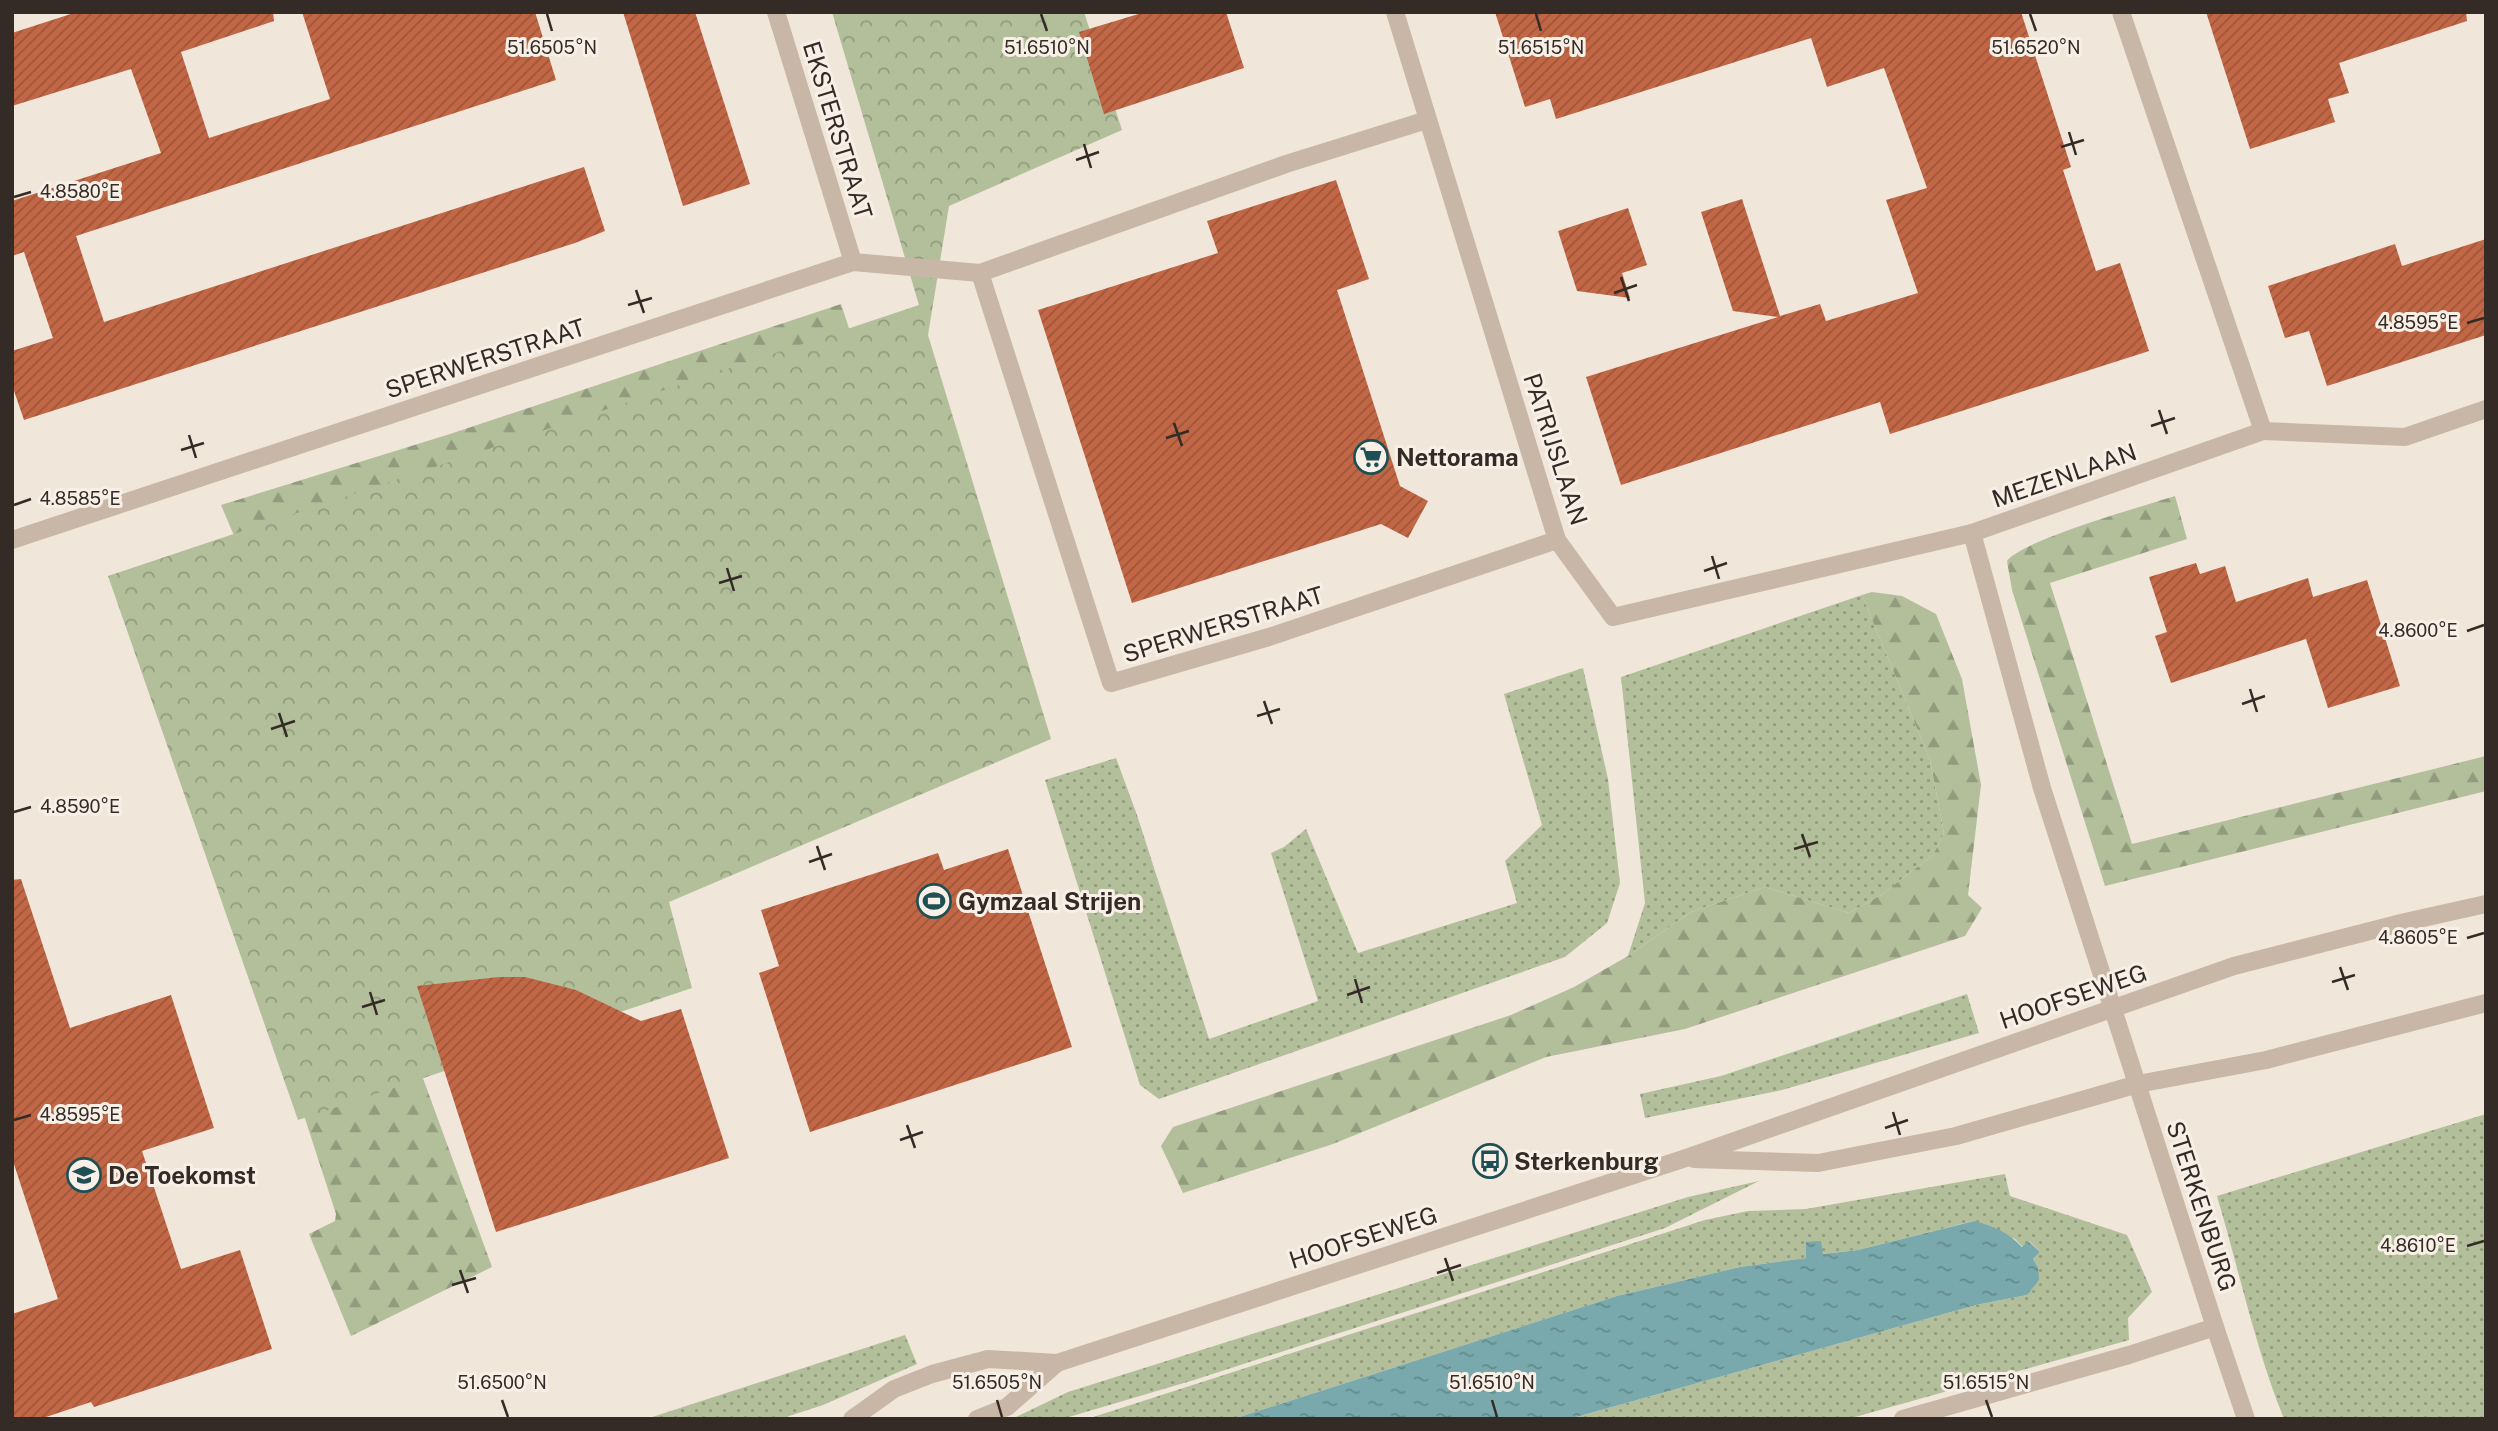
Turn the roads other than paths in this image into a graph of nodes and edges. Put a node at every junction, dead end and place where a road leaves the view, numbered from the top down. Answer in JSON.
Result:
{"nodes":[{"id":1,"x":776,"y":12,"type":"edge"},
{"id":2,"x":1395,"y":12,"type":"edge"},
{"id":3,"x":2121,"y":12,"type":"edge"},
{"id":4,"x":1427,"y":120,"type":"junction"},
{"id":5,"x":853,"y":262,"type":"junction"},
{"id":6,"x":980,"y":273,"type":"junction"},
{"id":7,"x":2486,"y":409,"type":"edge"},
{"id":8,"x":2263,"y":431,"type":"junction"},
{"id":9,"x":1972,"y":533,"type":"junction"},
{"id":10,"x":12,"y":540,"type":"edge"},
{"id":11,"x":1557,"y":540,"type":"junction"},
{"id":12,"x":2486,"y":904,"type":"edge"},
{"id":13,"x":2486,"y":1003,"type":"edge"},
{"id":14,"x":2114,"y":1008,"type":"junction"},
{"id":15,"x":2138,"y":1084,"type":"junction"},
{"id":16,"x":1683,"y":1159,"type":"junction"},
{"id":17,"x":2215,"y":1327,"type":"junction"},
{"id":18,"x":1057,"y":1363,"type":"junction"},
{"id":19,"x":852,"y":1419,"type":"edge"},
{"id":20,"x":977,"y":1419,"type":"edge"},
{"id":21,"x":1903,"y":1419,"type":"edge"},
{"id":22,"x":2246,"y":1419,"type":"edge"}],
"edges":[{"from":1,"to":5,"type":"street","name":"EKSTERSTRAAT"},
{"from":2,"to":4,"type":"street","name":"PATRIJSLAAN"},
{"from":3,"to":8,"type":"street"},
{"from":4,"to":6,"type":"street","name":"SPERWERSTRAAT"},
{"from":4,"to":11,"type":"street","name":"PATRIJSLAAN"},
{"from":5,"to":6,"type":"street","name":"SPERWERSTRAAT"},
{"from":5,"to":10,"type":"street","name":"SPERWERSTRAAT"},
{"from":6,"to":11,"type":"street","name":"SPERWERSTRAAT"},
{"from":7,"to":8,"type":"street"},
{"from":8,"to":9,"type":"street","name":"MEZENLAAN"},
{"from":9,"to":11,"type":"street","name":"PATRIJSLAAN"},
{"from":9,"to":14,"type":"street","name":"MEZENLAAN"},
{"from":12,"to":14,"type":"street","name":"HOOFSEWEG"},
{"from":13,"to":15,"type":"street","name":"HOOFSEWEG"},
{"from":14,"to":15,"type":"street","name":"STERKENBURG"},
{"from":14,"to":16,"type":"street","name":"HOOFSEWEG"},
{"from":15,"to":16,"type":"street","name":"HOOFSEWEG"},
{"from":15,"to":17,"type":"street","name":"STERKENBURG"},
{"from":16,"to":18,"type":"street","name":"HOOFSEWEG"},
{"from":17,"to":21,"type":"street"},
{"from":17,"to":22,"type":"street","name":"STERKENBURG"},
{"from":18,"to":19,"type":"street","name":"HOOFSEWEG"},
{"from":18,"to":20,"type":"street","name":"HOOFSEWEG"}]}
